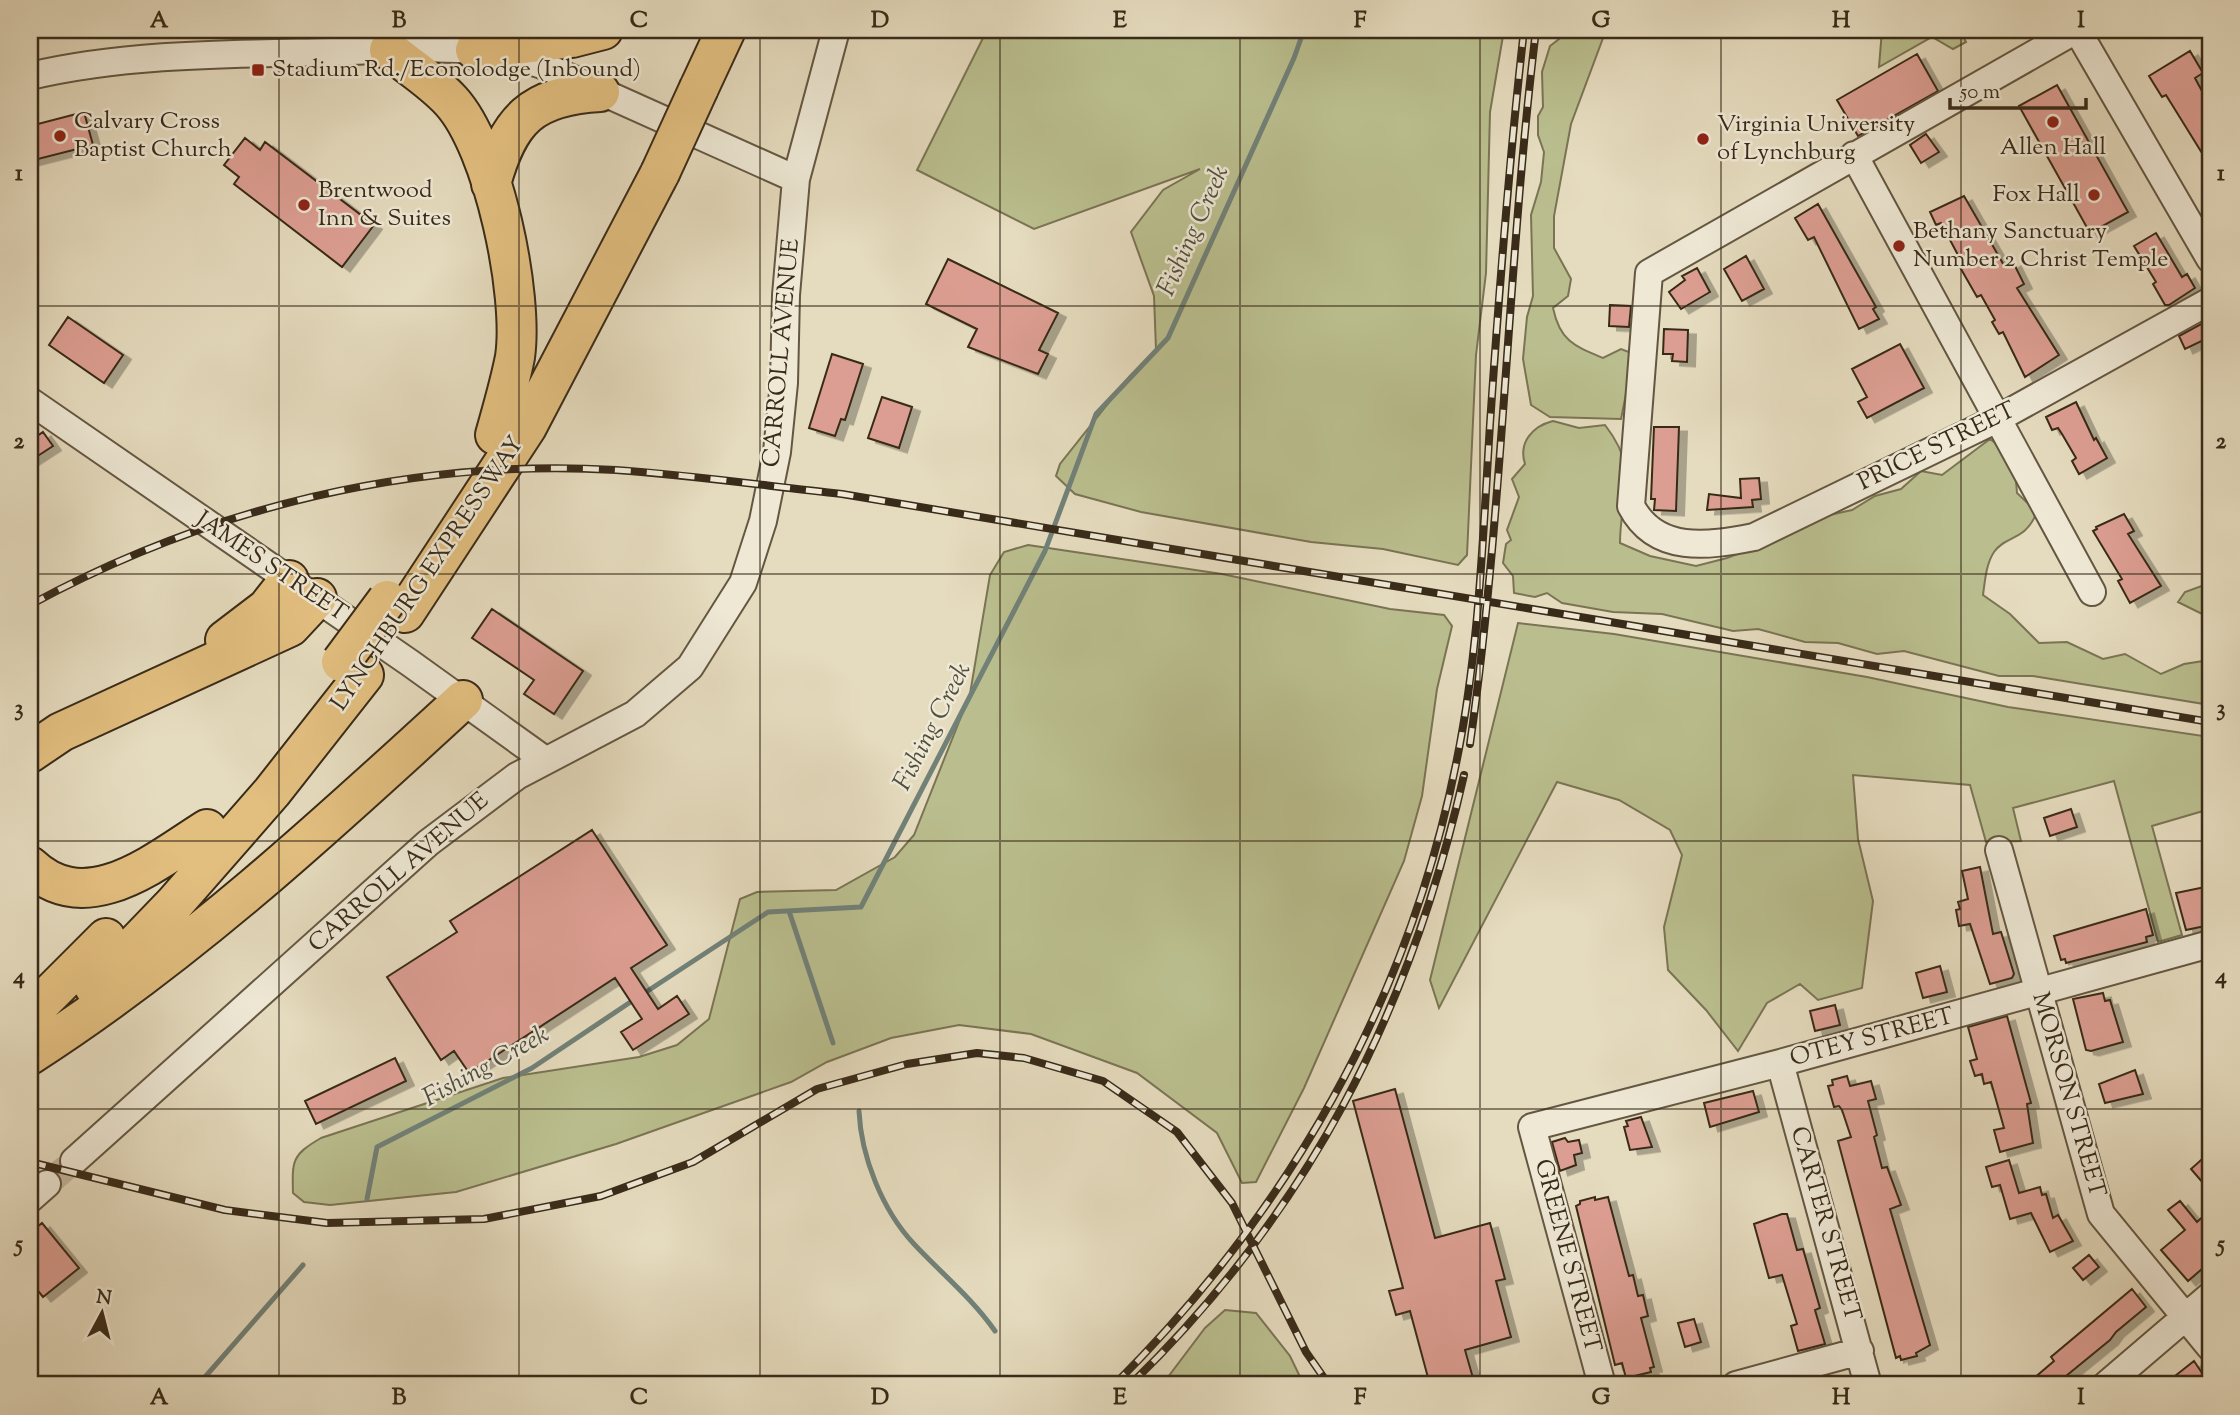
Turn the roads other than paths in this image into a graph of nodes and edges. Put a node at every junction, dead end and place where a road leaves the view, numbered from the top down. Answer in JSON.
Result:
{"nodes":[{"id":1,"x":603,"y":30,"type":"edge"},
{"id":2,"x":700,"y":30,"type":"edge"},
{"id":3,"x":726,"y":30,"type":"edge"},
{"id":4,"x":836,"y":30,"type":"edge"},
{"id":5,"x":2077,"y":30,"type":"edge"},
{"id":6,"x":389,"y":40,"type":"edge"},
{"id":7,"x":475,"y":50,"type":"junction"},
{"id":8,"x":30,"y":76,"type":"edge"},
{"id":9,"x":688,"y":83,"type":"junction"},
{"id":10,"x":600,"y":92,"type":"junction"},
{"id":11,"x":1854,"y":155,"type":"junction"},
{"id":12,"x":649,"y":167,"type":"junction"},
{"id":13,"x":796,"y":179,"type":"junction"},
{"id":14,"x":491,"y":184,"type":"junction"},
{"id":15,"x":2210,"y":259,"type":"edge"},
{"id":16,"x":2210,"y":301,"type":"edge"},
{"id":17,"x":30,"y":401,"type":"edge"},
{"id":18,"x":1997,"y":419,"type":"junction"},
{"id":19,"x":495,"y":435,"type":"junction"},
{"id":20,"x":303,"y":589,"type":"junction"},
{"id":21,"x":2092,"y":592,"type":"dead end"},
{"id":22,"x":396,"y":607,"type":"junction"},
{"id":23,"x":353,"y":668,"type":"junction"},
{"id":24,"x":463,"y":700,"type":"junction"},
{"id":25,"x":30,"y":733,"type":"edge"},
{"id":26,"x":30,"y":753,"type":"edge"},
{"id":27,"x":545,"y":760,"type":"junction"},
{"id":28,"x":207,"y":829,"type":"junction"},
{"id":29,"x":2000,"y":850,"type":"dead end"},
{"id":30,"x":30,"y":866,"type":"edge"},
{"id":31,"x":2210,"y":944,"type":"edge"},
{"id":32,"x":2039,"y":992,"type":"junction"},
{"id":33,"x":30,"y":1014,"type":"edge"},
{"id":34,"x":30,"y":1049,"type":"edge"},
{"id":35,"x":30,"y":1055,"type":"edge"},
{"id":36,"x":1780,"y":1063,"type":"junction"},
{"id":37,"x":1532,"y":1127,"type":"joint"},
{"id":38,"x":74,"y":1161,"type":"tunnel mouth"},
{"id":39,"x":2210,"y":1296,"type":"edge"},
{"id":40,"x":2185,"y":1317,"type":"junction"},
{"id":41,"x":2210,"y":1347,"type":"edge"},
{"id":42,"x":1860,"y":1351,"type":"junction"},
{"id":43,"x":1602,"y":1385,"type":"edge"},
{"id":44,"x":1736,"y":1385,"type":"edge"},
{"id":45,"x":1868,"y":1385,"type":"edge"},
{"id":46,"x":2106,"y":1385,"type":"edge"}],
"edges":[{"from":1,"to":7,"type":"highway"},
{"from":2,"to":9,"type":"highway","name":"LYNCHBURG EXPRESSWAY"},
{"from":3,"to":9,"type":"highway","name":"LYNCHBURG EXPRESSWAY"},
{"from":4,"to":13,"type":"street","name":"CARROLL AVENUE"},
{"from":5,"to":11,"type":"street"},
{"from":5,"to":15,"type":"street"},
{"from":6,"to":7,"type":"street"},
{"from":6,"to":8,"type":"street"},
{"from":6,"to":14,"type":"highway"},
{"from":7,"to":10,"type":"street"},
{"from":9,"to":12,"type":"highway","name":"LYNCHBURG EXPRESSWAY"},
{"from":10,"to":13,"type":"street"},
{"from":10,"to":14,"type":"highway"},
{"from":11,"to":18,"type":"street"},
{"from":11,"to":18,"type":"street","name":"PRICE STREET"},
{"from":12,"to":19,"type":"highway","name":"LYNCHBURG EXPRESSWAY"},
{"from":12,"to":22,"type":"highway","name":"LYNCHBURG EXPRESSWAY"},
{"from":13,"to":27,"type":"street","name":"CARROLL AVENUE"},
{"from":14,"to":19,"type":"highway"},
{"from":16,"to":18,"type":"street","name":"PRICE STREET"},
{"from":17,"to":20,"type":"street","name":"JAMES STREET"},
{"from":18,"to":21,"type":"street"},
{"from":19,"to":22,"type":"highway","name":"LYNCHBURG EXPRESSWAY"},
{"from":20,"to":24,"type":"street","name":"JAMES STREET"},
{"from":20,"to":25,"type":"highway"},
{"from":20,"to":26,"type":"highway"},
{"from":22,"to":23,"type":"highway","name":"LYNCHBURG EXPRESSWAY"},
{"from":23,"to":28,"type":"highway","name":"LYNCHBURG EXPRESSWAY"},
{"from":23,"to":34,"type":"highway","name":"LYNCHBURG EXPRESSWAY"},
{"from":24,"to":27,"type":"street","name":"JAMES STREET"},
{"from":24,"to":35,"type":"highway"},
{"from":27,"to":38,"type":"street","name":"CARROLL AVENUE"},
{"from":28,"to":30,"type":"highway"},
{"from":28,"to":33,"type":"highway","name":"LYNCHBURG EXPRESSWAY"},
{"from":29,"to":32,"type":"street","name":"MORSON STREET"},
{"from":31,"to":32,"type":"street","name":"OTEY STREET"},
{"from":32,"to":36,"type":"street","name":"OTEY STREET"},
{"from":32,"to":40,"type":"street","name":"MORSON STREET"},
{"from":36,"to":37,"type":"street","name":"OTEY STREET"},
{"from":36,"to":42,"type":"street","name":"CARTER STREET"},
{"from":37,"to":43,"type":"street","name":"GREENE STREET"},
{"from":39,"to":40,"type":"street"},
{"from":40,"to":41,"type":"street","name":"MORSON STREET"},
{"from":40,"to":46,"type":"street"},
{"from":42,"to":44,"type":"street"},
{"from":42,"to":45,"type":"street","name":"CARTER STREET"}]}
